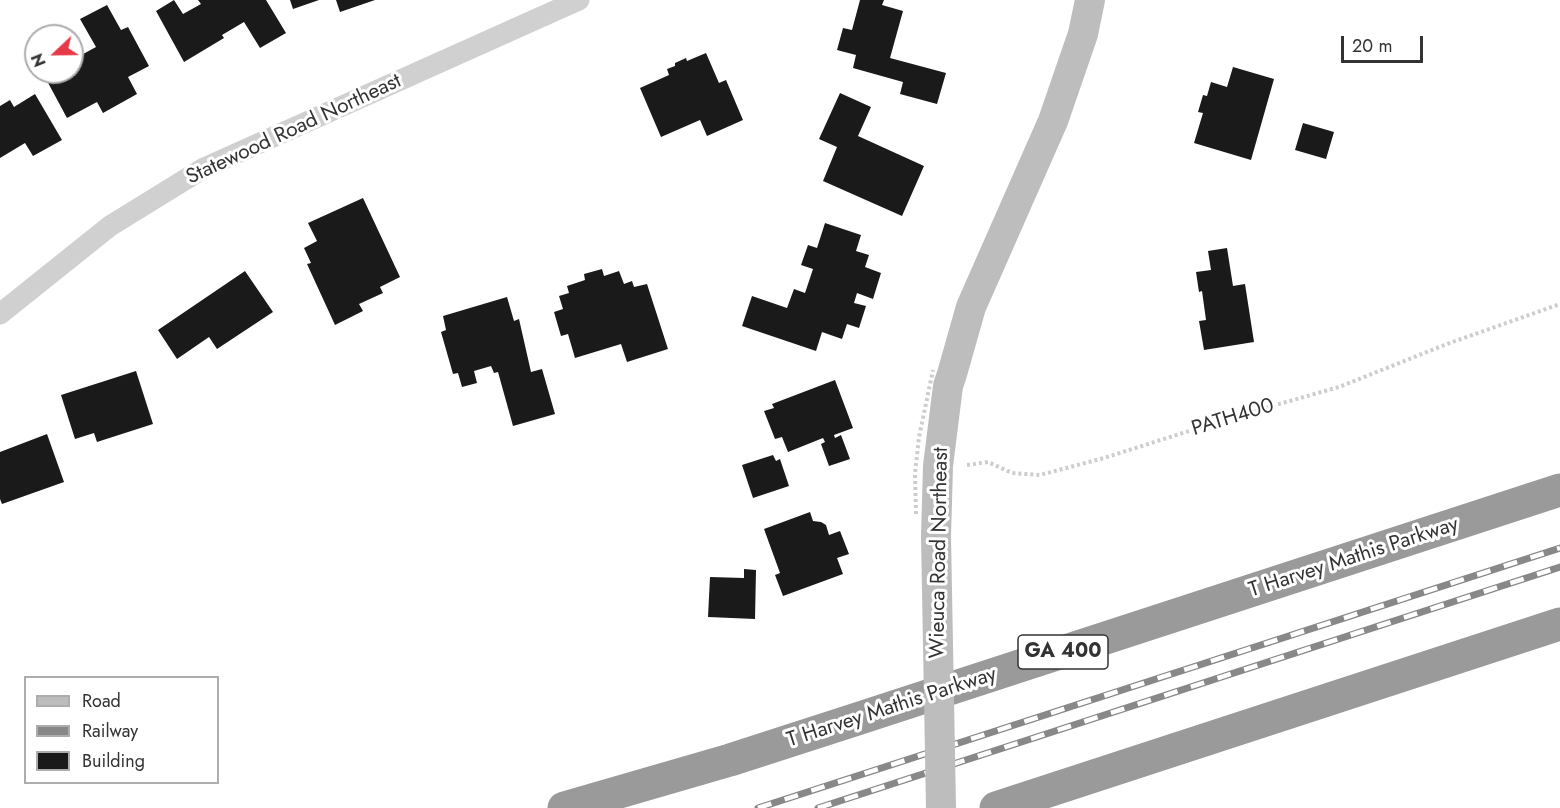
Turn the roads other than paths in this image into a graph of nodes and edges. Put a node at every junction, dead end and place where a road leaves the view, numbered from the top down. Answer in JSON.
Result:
{"nodes":[{"id":1,"x":579,"y":0,"type":"edge"},
{"id":2,"x":1090,"y":0,"type":"edge"},
{"id":3,"x":0,"y":314,"type":"edge"},
{"id":4,"x":1560,"y":490,"type":"edge"},
{"id":5,"x":1560,"y":624,"type":"edge"},
{"id":6,"x":564,"y":808,"type":"edge"},
{"id":7,"x":941,"y":808,"type":"edge"},
{"id":8,"x":996,"y":808,"type":"edge"}],
"edges":[{"from":1,"to":3,"type":"street","name":"Statewood Road Northeast"},
{"from":2,"to":7,"type":"street","name":"Wieuca Road Northeast","bridge":true},
{"from":4,"to":6,"type":"highway","name":"T Harvey Mathis Parkway","number":"GA 400"},
{"from":5,"to":8,"type":"highway"}]}
